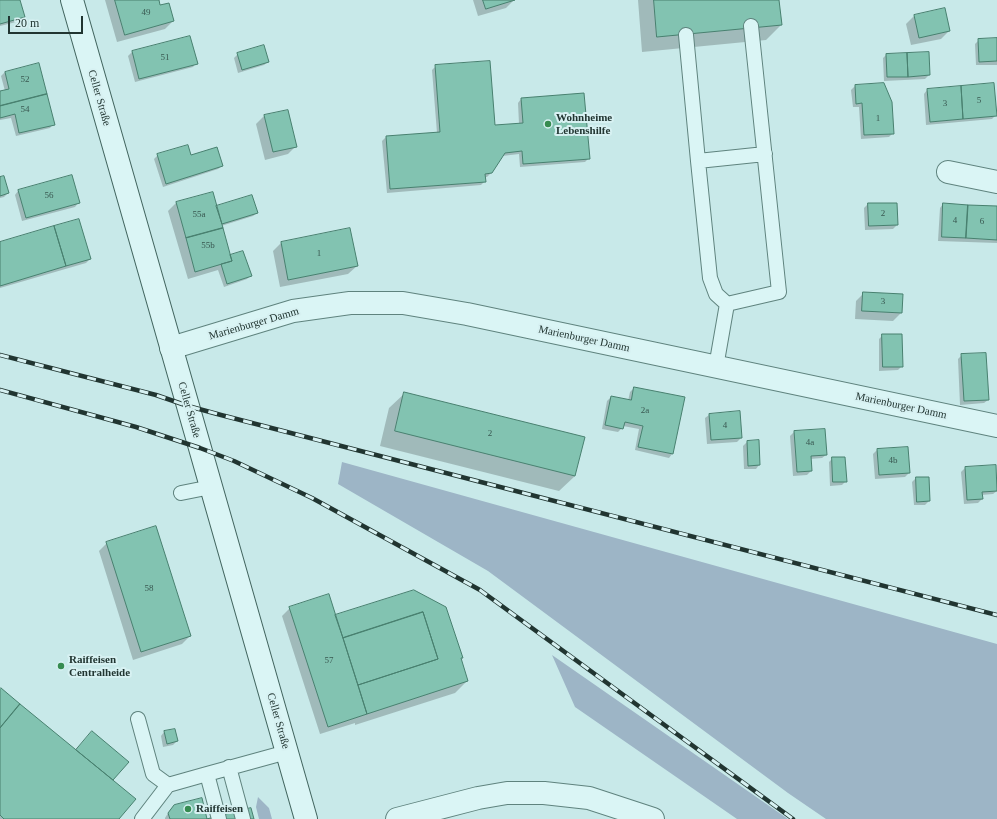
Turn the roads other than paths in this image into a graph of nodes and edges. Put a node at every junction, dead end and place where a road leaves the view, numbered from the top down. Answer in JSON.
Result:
{"nodes":[{"id":1,"x":72,"y":0,"type":"edge"},
{"id":2,"x":751,"y":26,"type":"dead end"},
{"id":3,"x":686,"y":35,"type":"dead end"},
{"id":4,"x":765,"y":154,"type":"junction"},
{"id":5,"x":698,"y":161,"type":"junction"},
{"id":6,"x":948,"y":172,"type":"dead end"},
{"id":7,"x":997,"y":182,"type":"edge"},
{"id":8,"x":727,"y":304,"type":"junction"},
{"id":9,"x":171,"y":348,"type":"junction"},
{"id":10,"x":716,"y":367,"type":"junction"},
{"id":11,"x":997,"y":426,"type":"edge"},
{"id":12,"x":211,"y":487,"type":"junction"},
{"id":13,"x":181,"y":493,"type":"dead end"},
{"id":14,"x":138,"y":719,"type":"dead end"},
{"id":15,"x":287,"y":752,"type":"junction"},
{"id":16,"x":229,"y":767,"type":"junction"},
{"id":17,"x":207,"y":774,"type":"junction"},
{"id":18,"x":168,"y":785,"type":"junction"},
{"id":19,"x":142,"y":819,"type":"edge"},
{"id":20,"x":219,"y":819,"type":"edge"},
{"id":21,"x":243,"y":819,"type":"edge"},
{"id":22,"x":306,"y":819,"type":"edge"},
{"id":23,"x":397,"y":819,"type":"edge"},
{"id":24,"x":653,"y":819,"type":"edge"}],
"edges":[{"from":1,"to":9,"type":"street","name":"Celler Straße"},
{"from":2,"to":4,"type":"lane"},
{"from":3,"to":5,"type":"lane"},
{"from":4,"to":5,"type":"lane"},
{"from":4,"to":8,"type":"lane"},
{"from":5,"to":8,"type":"lane"},
{"from":6,"to":7,"type":"street"},
{"from":8,"to":10,"type":"lane"},
{"from":9,"to":10,"type":"street","name":"Marienburger Damm"},
{"from":9,"to":12,"type":"street","name":"Celler Straße"},
{"from":10,"to":11,"type":"street","name":"Marienburger Damm"},
{"from":12,"to":13,"type":"lane"},
{"from":12,"to":15,"type":"street","name":"Celler Straße"},
{"from":14,"to":18,"type":"lane"},
{"from":15,"to":16,"type":"lane"},
{"from":15,"to":22,"type":"street","name":"Celler Straße"},
{"from":16,"to":17,"type":"lane"},
{"from":16,"to":21,"type":"lane"},
{"from":17,"to":18,"type":"lane"},
{"from":17,"to":20,"type":"lane"},
{"from":18,"to":19,"type":"lane"},
{"from":23,"to":24,"type":"street"}]}
